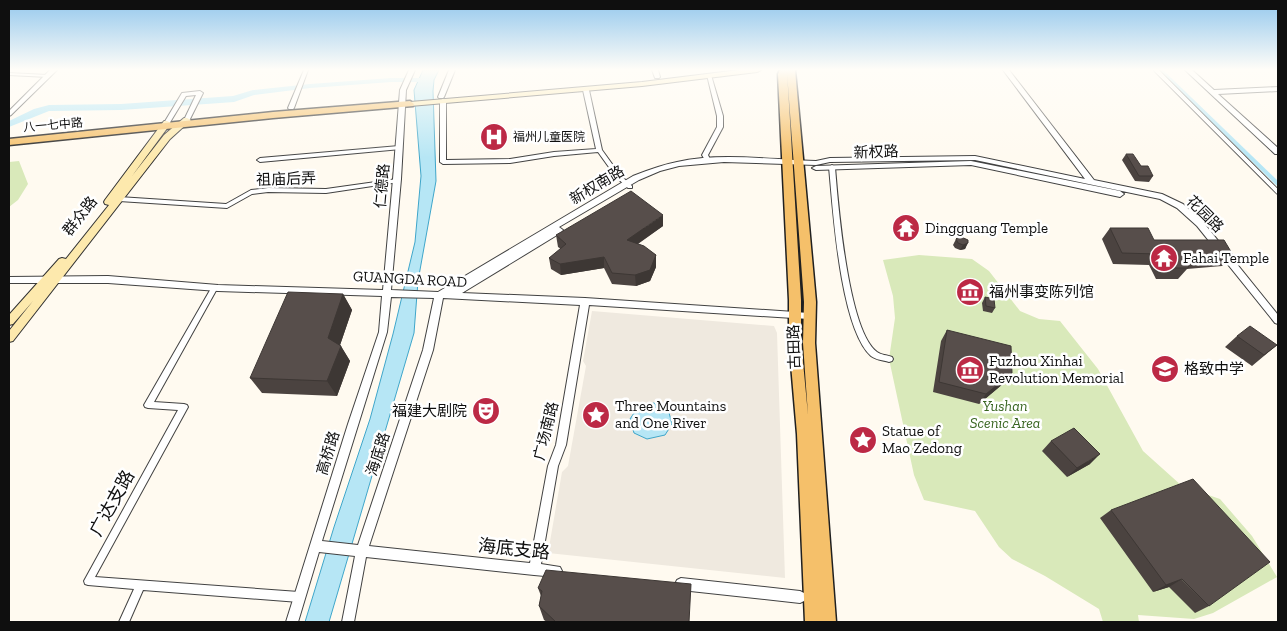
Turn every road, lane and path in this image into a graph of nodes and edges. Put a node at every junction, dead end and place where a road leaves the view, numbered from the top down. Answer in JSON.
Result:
{"nodes":[{"id":1,"x":24,"y":99,"type":"edge"},
{"id":2,"x":180,"y":99,"type":"edge"},
{"id":3,"x":197,"y":99,"type":"edge"},
{"id":4,"x":295,"y":99,"type":"edge"},
{"id":5,"x":447,"y":99,"type":"edge"},
{"id":6,"x":450,"y":99,"type":"edge"},
{"id":7,"x":588,"y":99,"type":"edge"},
{"id":8,"x":716,"y":99,"type":"edge"},
{"id":9,"x":784,"y":99,"type":"edge"},
{"id":10,"x":794,"y":99,"type":"edge"},
{"id":11,"x":1029,"y":99,"type":"edge"},
{"id":12,"x":1187,"y":99,"type":"edge"},
{"id":13,"x":1222,"y":99,"type":"edge"},
{"id":14,"x":442,"y":100,"type":"junction"},
{"id":15,"x":405,"y":102,"type":"junction"},
{"id":16,"x":291,"y":108,"type":"junction"},
{"id":17,"x":9,"y":114,"type":"edge"},
{"id":18,"x":184,"y":123,"type":"junction"},
{"id":19,"x":166,"y":125,"type":"junction"},
{"id":20,"x":9,"y":138,"type":"edge"},
{"id":21,"x":9,"y":142,"type":"edge"},
{"id":22,"x":1274,"y":145,"type":"edge"},
{"id":23,"x":399,"y":148,"type":"junction"},
{"id":24,"x":599,"y":150,"type":"junction"},
{"id":25,"x":1278,"y":152,"type":"edge"},
{"id":26,"x":260,"y":160,"type":"dead end"},
{"id":27,"x":964,"y":160,"type":"junction"},
{"id":28,"x":708,"y":161,"type":"junction"},
{"id":29,"x":788,"y":165,"type":"junction"},
{"id":30,"x":799,"y":165,"type":"junction"},
{"id":31,"x":832,"y":167,"type":"junction"},
{"id":32,"x":1090,"y":180,"type":"junction"},
{"id":33,"x":397,"y":181,"type":"junction"},
{"id":34,"x":628,"y":185,"type":"junction"},
{"id":35,"x":1278,"y":192,"type":"edge"},
{"id":36,"x":119,"y":199,"type":"junction"},
{"id":37,"x":1228,"y":258,"type":"junction"},
{"id":38,"x":56,"y":278,"type":"junction"},
{"id":39,"x":46,"y":279,"type":"junction"},
{"id":40,"x":9,"y":280,"type":"edge"},
{"id":41,"x":215,"y":288,"type":"junction"},
{"id":42,"x":390,"y":292,"type":"junction"},
{"id":43,"x":434,"y":294,"type":"junction"},
{"id":44,"x":452,"y":295,"type":"junction"},
{"id":45,"x":584,"y":301,"type":"junction"},
{"id":46,"x":795,"y":315,"type":"junction"},
{"id":47,"x":809,"y":316,"type":"junction"},
{"id":48,"x":9,"y":321,"type":"edge"},
{"id":49,"x":1278,"y":321,"type":"edge"},
{"id":50,"x":9,"y":338,"type":"edge"},
{"id":51,"x":889,"y":359,"type":"dead end"},
{"id":52,"x":315,"y":546,"type":"junction"},
{"id":53,"x":362,"y":551,"type":"junction"},
{"id":54,"x":534,"y":569,"type":"junction"},
{"id":55,"x":572,"y":573,"type":"edge"},
{"id":56,"x":670,"y":583,"type":"edge"},
{"id":57,"x":140,"y":584,"type":"junction"},
{"id":58,"x":299,"y":597,"type":"junction"},
{"id":59,"x":800,"y":597,"type":"dead end"},
{"id":60,"x":124,"y":622,"type":"edge"},
{"id":61,"x":292,"y":622,"type":"edge"},
{"id":62,"x":348,"y":622,"type":"edge"},
{"id":63,"x":813,"y":622,"type":"edge"},
{"id":64,"x":828,"y":622,"type":"edge"}],
"edges":[{"from":1,"to":17,"type":"street"},
{"from":2,"to":19,"type":"street"},
{"from":3,"to":18,"type":"street"},
{"from":4,"to":16,"type":"street"},
{"from":5,"to":14,"type":"main road","name":"八一七中路"},
{"from":6,"to":14,"type":"main road","name":"八一七中路"},
{"from":7,"to":24,"type":"street"},
{"from":8,"to":28,"type":"street"},
{"from":9,"to":29,"type":"main road","name":"古田路"},
{"from":10,"to":30,"type":"main road","name":"古田路"},
{"from":11,"to":32,"type":"street"},
{"from":12,"to":35,"type":"street"},
{"from":13,"to":22,"type":"street"},
{"from":14,"to":15,"type":"main road","name":"八一七中路"},
{"from":14,"to":24,"type":"street"},
{"from":15,"to":16,"type":"main road","name":"八一七中路"},
{"from":15,"to":18,"type":"main road","name":"八一七中路"},
{"from":15,"to":23,"type":"street","name":"仁德路"},
{"from":16,"to":18,"type":"main road","name":"八一七中路"},
{"from":18,"to":19,"type":"main road","name":"八一七中路"},
{"from":18,"to":36,"type":"main road"},
{"from":19,"to":20,"type":"main road","name":"八一七中路"},
{"from":19,"to":21,"type":"main road","name":"八一七中路"},
{"from":19,"to":39,"type":"main road","name":"群众路"},
{"from":22,"to":25,"type":"street"},
{"from":23,"to":26,"type":"street"},
{"from":23,"to":33,"type":"street","name":"仁德路"},
{"from":24,"to":34,"type":"street"},
{"from":27,"to":30,"type":"street","name":"新权路"},
{"from":27,"to":31,"type":"street","name":"新权路"},
{"from":27,"to":32,"type":"street","name":"花园路"},
{"from":27,"to":37,"type":"street","name":"花园路"},
{"from":28,"to":29,"type":"street","name":"新权南路"},
{"from":28,"to":34,"type":"street","name":"新权南路"},
{"from":29,"to":30,"type":"street","name":"新权路"},
{"from":29,"to":34,"type":"street","name":"新权南路"},
{"from":29,"to":46,"type":"main road","name":"古田路"},
{"from":30,"to":31,"type":"street","name":"新权路"},
{"from":30,"to":47,"type":"main road","name":"古田路"},
{"from":31,"to":51,"type":"street"},
{"from":32,"to":37,"type":"street","name":"花园路"},
{"from":33,"to":36,"type":"street","name":"祖庙后弄"},
{"from":33,"to":42,"type":"street","name":"仁德路"},
{"from":34,"to":43,"type":"street","name":"新权南路"},
{"from":34,"to":44,"type":"street","name":"新权南路"},
{"from":36,"to":38,"type":"main road"},
{"from":37,"to":49,"type":"street"},
{"from":38,"to":39,"type":"street","name":"GUANGDA ROAD"},
{"from":38,"to":41,"type":"street","name":"GUANGDA ROAD"},
{"from":38,"to":50,"type":"main road"},
{"from":39,"to":40,"type":"street","name":"GUANGDA ROAD"},
{"from":39,"to":48,"type":"main road","name":"群众路"},
{"from":41,"to":42,"type":"street","name":"GUANGDA ROAD"},
{"from":41,"to":57,"type":"street","name":"广达支路"},
{"from":42,"to":43,"type":"street","name":"GUANGDA ROAD"},
{"from":42,"to":52,"type":"street","name":"高桥路"},
{"from":43,"to":44,"type":"street","name":"GUANGDA ROAD"},
{"from":43,"to":53,"type":"street","name":"海底路"},
{"from":44,"to":45,"type":"street","name":"GUANGDA ROAD"},
{"from":45,"to":46,"type":"street","name":"GUANGDA ROAD"},
{"from":45,"to":54,"type":"street","name":"广场南路"},
{"from":46,"to":47,"type":"street","name":"GUANGDA ROAD"},
{"from":46,"to":63,"type":"main road","name":"古田路"},
{"from":47,"to":64,"type":"main road","name":"古田路"},
{"from":52,"to":53,"type":"street","name":"海底支路"},
{"from":52,"to":58,"type":"street","name":"高桥路"},
{"from":53,"to":54,"type":"street","name":"海底支路"},
{"from":53,"to":62,"type":"street","name":"海底路"},
{"from":54,"to":55,"type":"street","name":"海底支路"},
{"from":56,"to":59,"type":"street"},
{"from":57,"to":58,"type":"street","name":"广达支路"},
{"from":57,"to":60,"type":"street"},
{"from":58,"to":61,"type":"street","name":"高桥路"}]}
